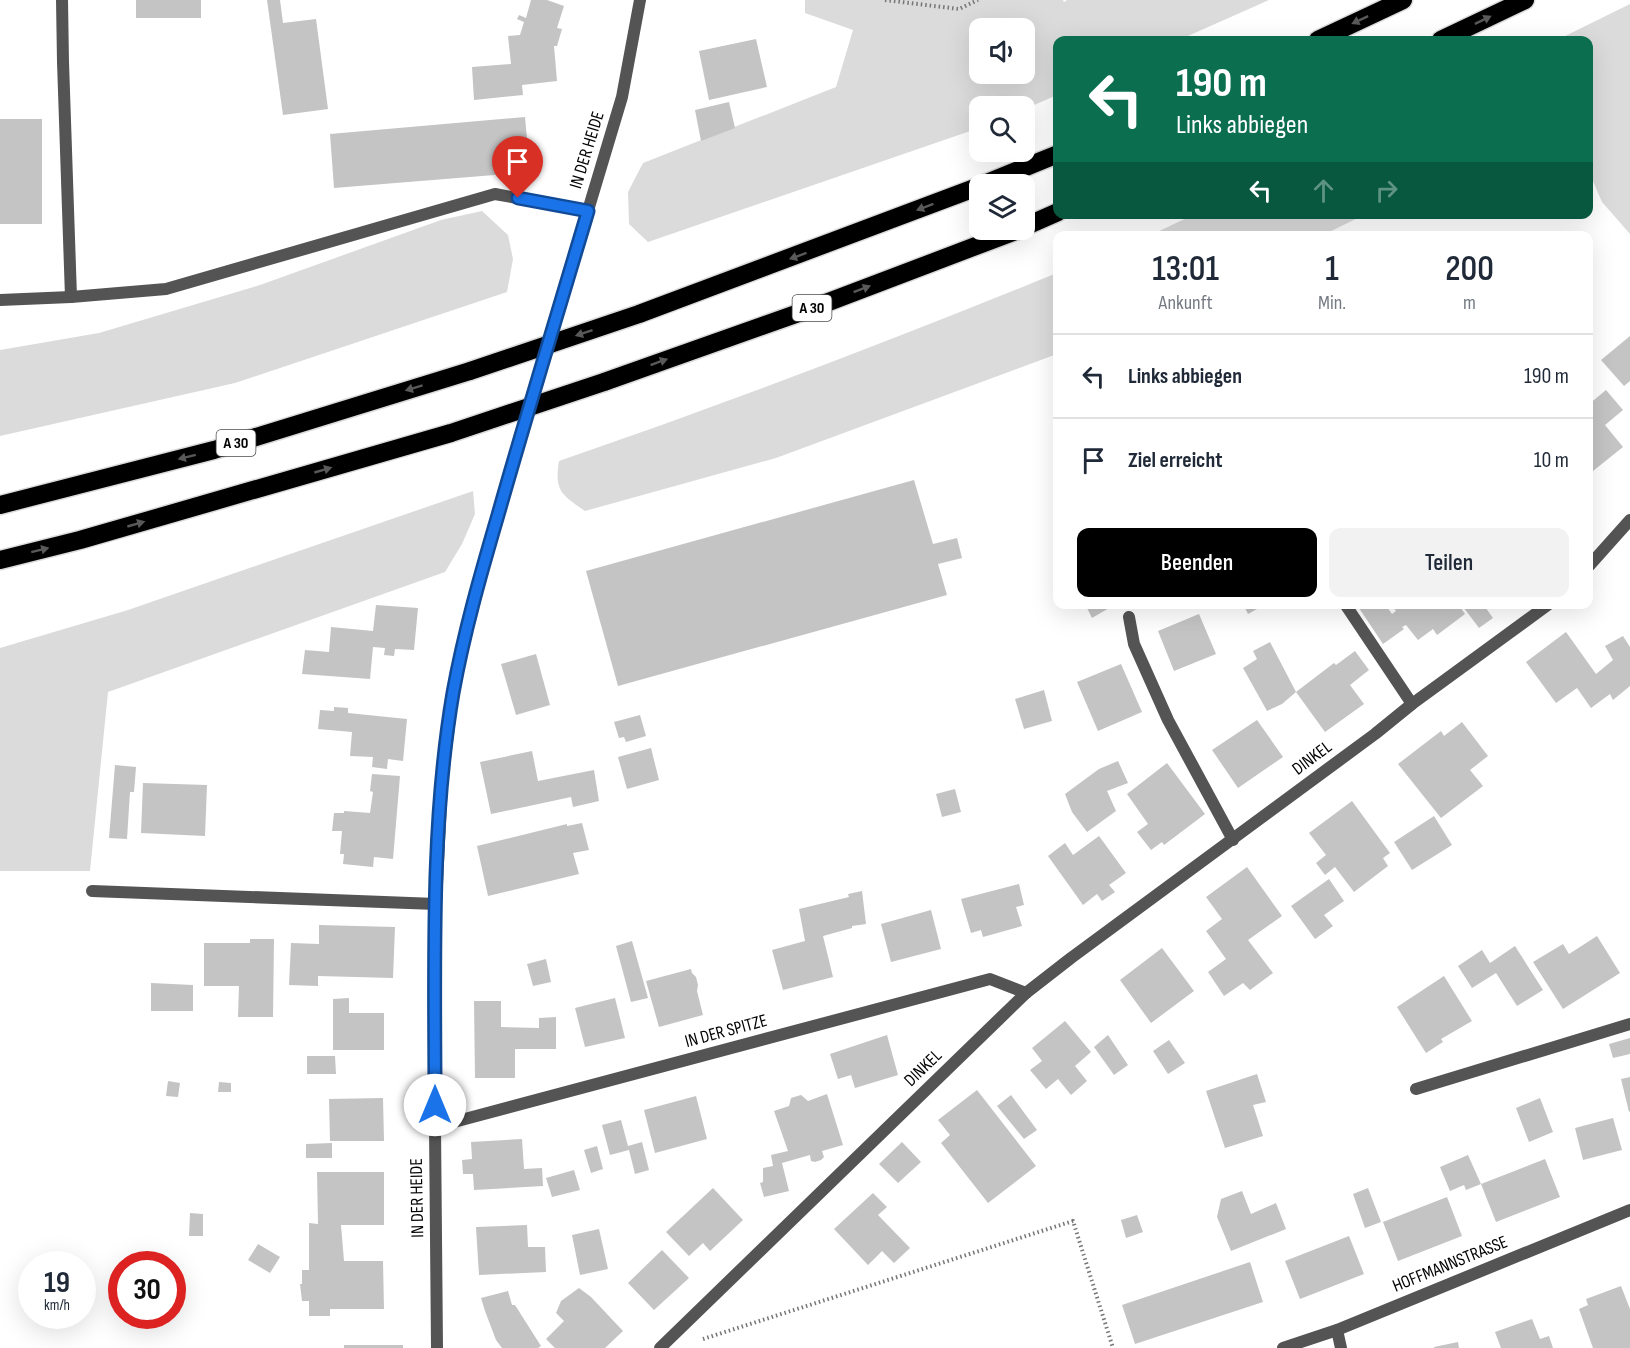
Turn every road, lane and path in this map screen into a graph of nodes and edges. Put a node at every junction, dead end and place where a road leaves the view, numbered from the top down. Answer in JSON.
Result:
{"nodes":[{"id":1,"x":62,"y":0,"type":"edge"},
{"id":2,"x":640,"y":0,"type":"edge"},
{"id":3,"x":885,"y":0,"type":"edge"},
{"id":4,"x":978,"y":0,"type":"edge"},
{"id":5,"x":1403,"y":0,"type":"edge"},
{"id":6,"x":1526,"y":0,"type":"edge"},
{"id":7,"x":1326,"y":36,"type":"edge"},
{"id":8,"x":1450,"y":36,"type":"edge"},
{"id":9,"x":1053,"y":156,"type":"edge"},
{"id":10,"x":1009,"y":174,"type":"edge"},
{"id":11,"x":969,"y":190,"type":"edge"},
{"id":12,"x":588,"y":211,"type":"junction"},
{"id":13,"x":1053,"y":215,"type":"edge"},
{"id":14,"x":1035,"y":222,"type":"edge"},
{"id":15,"x":992,"y":240,"type":"edge"},
{"id":16,"x":71,"y":297,"type":"junction"},
{"id":17,"x":0,"y":300,"type":"edge"},
{"id":18,"x":0,"y":505,"type":"edge"},
{"id":19,"x":1630,"y":520,"type":"edge"},
{"id":20,"x":0,"y":560,"type":"edge"},
{"id":21,"x":1593,"y":561,"type":"edge"},
{"id":22,"x":1348,"y":609,"type":"edge"},
{"id":23,"x":1541,"y":609,"type":"edge"},
{"id":24,"x":1129,"y":617,"type":"dead end"},
{"id":25,"x":1412,"y":704,"type":"junction"},
{"id":26,"x":1233,"y":840,"type":"junction"},
{"id":27,"x":92,"y":891,"type":"dead end"},
{"id":28,"x":436,"y":904,"type":"junction"},
{"id":29,"x":1026,"y":993,"type":"junction"},
{"id":30,"x":1630,"y":1024,"type":"edge"},
{"id":31,"x":1416,"y":1089,"type":"dead end"},
{"id":32,"x":435,"y":1127,"type":"junction"},
{"id":33,"x":1630,"y":1210,"type":"edge"},
{"id":34,"x":1337,"y":1330,"type":"junction"},
{"id":35,"x":674,"y":1334,"type":"junction"},
{"id":36,"x":437,"y":1348,"type":"edge"},
{"id":37,"x":660,"y":1348,"type":"edge"},
{"id":38,"x":1113,"y":1348,"type":"edge"},
{"id":39,"x":1283,"y":1348,"type":"edge"},
{"id":40,"x":1341,"y":1348,"type":"edge"}],
"edges":[{"from":1,"to":16,"type":"street"},
{"from":2,"to":12,"type":"street","name":"IN DER HEIDE"},
{"from":3,"to":4,"type":"path"},
{"from":5,"to":7,"type":"highway","one_way":true},
{"from":8,"to":6,"type":"highway","one_way":true},
{"from":9,"to":10,"type":"highway"},
{"from":11,"to":18,"type":"highway","number":"A 30","one_way":true,"bridge":true},
{"from":12,"to":16,"type":"street"},
{"from":12,"to":28,"type":"street","name":"IN DER HEIDE"},
{"from":13,"to":14,"type":"highway"},
{"from":20,"to":15,"type":"highway","number":"A 30","one_way":true,"bridge":true},
{"from":16,"to":17,"type":"street"},
{"from":19,"to":21,"type":"street"},
{"from":22,"to":25,"type":"street"},
{"from":23,"to":25,"type":"street","name":"DINKEL"},
{"from":24,"to":26,"type":"street"},
{"from":25,"to":26,"type":"street","name":"DINKEL"},
{"from":26,"to":29,"type":"street","name":"DINKEL"},
{"from":27,"to":28,"type":"street"},
{"from":28,"to":32,"type":"street","name":"IN DER HEIDE"},
{"from":29,"to":32,"type":"street","name":"IN DER SPITZE"},
{"from":29,"to":35,"type":"street","name":"DINKEL"},
{"from":30,"to":31,"type":"street"},
{"from":32,"to":36,"type":"street","name":"IN DER HEIDE"},
{"from":33,"to":34,"type":"street","name":"HOFFMANNSTRASSE"},
{"from":34,"to":39,"type":"street","name":"HOFFMANNSTRASSE"},
{"from":34,"to":40,"type":"street"},
{"from":35,"to":37,"type":"street","name":"DINKEL"},
{"from":35,"to":38,"type":"path"}]}
